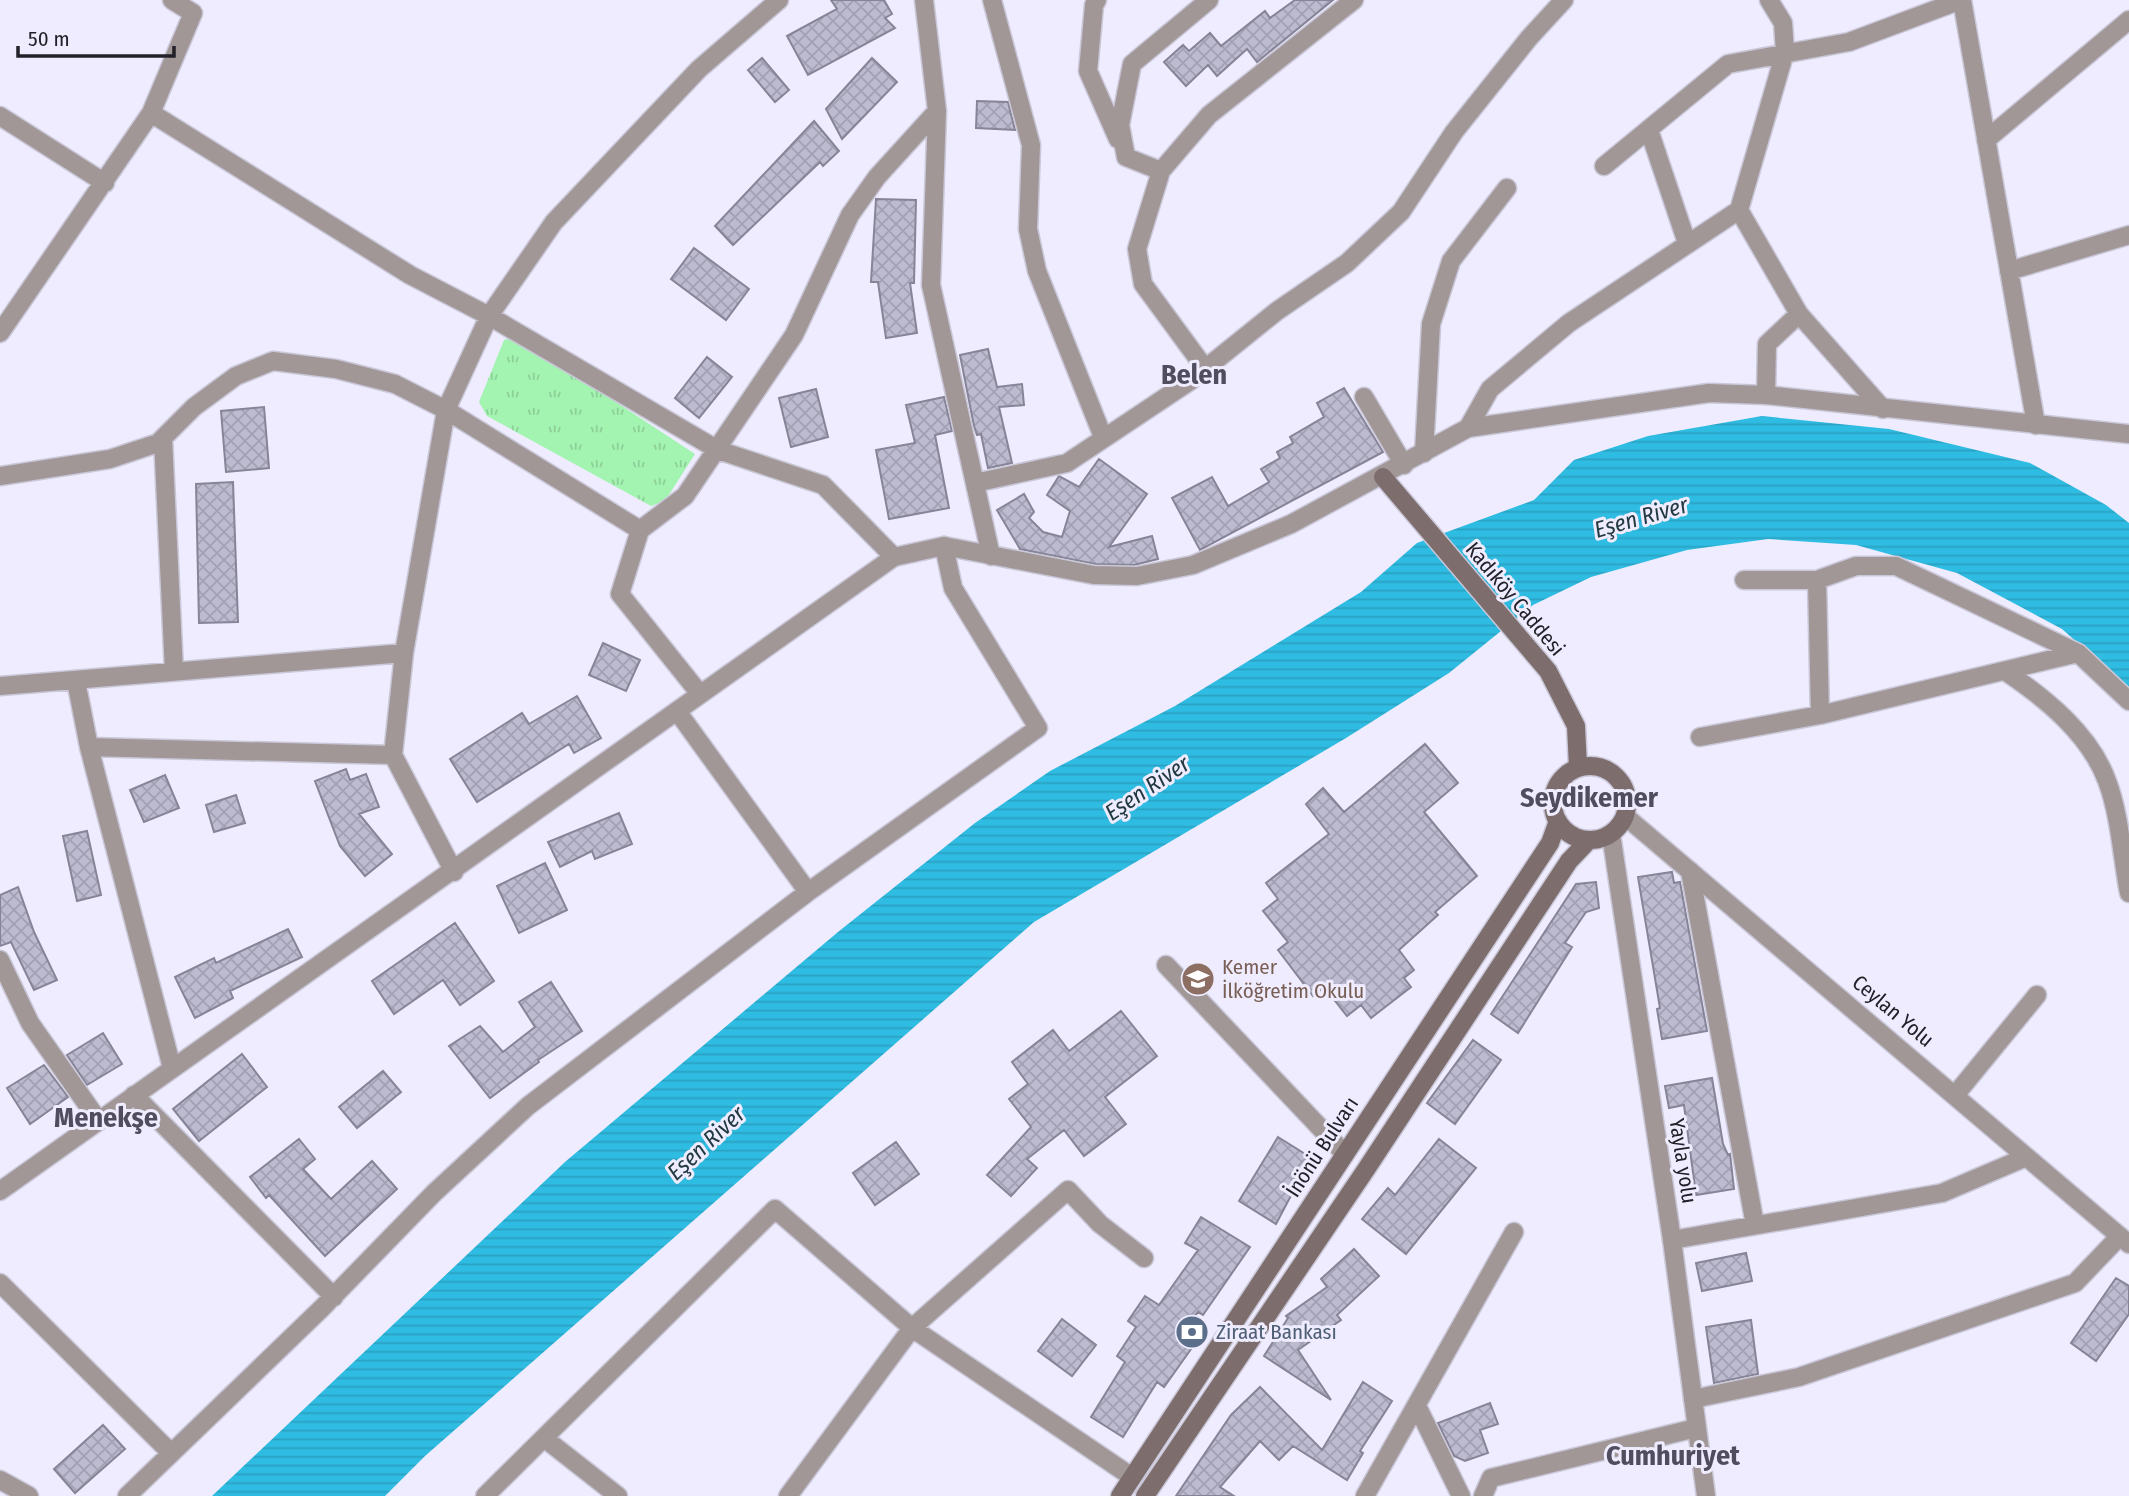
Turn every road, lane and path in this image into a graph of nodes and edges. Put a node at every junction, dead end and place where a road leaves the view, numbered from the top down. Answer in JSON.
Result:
{"nodes":[{"id":1,"x":172,"y":0,"type":"edge"},
{"id":2,"x":779,"y":0,"type":"edge"},
{"id":3,"x":924,"y":0,"type":"edge"},
{"id":4,"x":992,"y":0,"type":"edge"},
{"id":5,"x":1097,"y":0,"type":"edge"},
{"id":6,"x":1209,"y":0,"type":"edge"},
{"id":7,"x":1354,"y":0,"type":"edge"},
{"id":8,"x":1564,"y":0,"type":"edge"},
{"id":9,"x":1769,"y":0,"type":"edge"},
{"id":10,"x":1961,"y":0,"type":"edge"},
{"id":11,"x":2129,"y":20,"type":"edge"},
{"id":12,"x":1785,"y":52,"type":"junction"},
{"id":13,"x":937,"y":111,"type":"junction"},
{"id":14,"x":151,"y":113,"type":"junction"},
{"id":15,"x":0,"y":116,"type":"edge"},
{"id":16,"x":1649,"y":130,"type":"junction"},
{"id":17,"x":1986,"y":140,"type":"junction"},
{"id":18,"x":1126,"y":157,"type":"junction"},
{"id":19,"x":1604,"y":166,"type":"dead end"},
{"id":20,"x":1161,"y":171,"type":"junction"},
{"id":21,"x":105,"y":183,"type":"junction"},
{"id":22,"x":1507,"y":188,"type":"dead end"},
{"id":23,"x":1739,"y":210,"type":"junction"},
{"id":24,"x":2129,"y":236,"type":"edge"},
{"id":25,"x":1687,"y":243,"type":"junction"},
{"id":26,"x":2009,"y":271,"type":"junction"},
{"id":27,"x":1799,"y":314,"type":"junction"},
{"id":28,"x":489,"y":316,"type":"junction"},
{"id":29,"x":0,"y":333,"type":"edge"},
{"id":30,"x":1204,"y":367,"type":"junction"},
{"id":31,"x":1766,"y":395,"type":"junction"},
{"id":32,"x":1364,"y":397,"type":"dead end"},
{"id":33,"x":1883,"y":409,"type":"junction"},
{"id":34,"x":446,"y":410,"type":"junction"},
{"id":35,"x":2036,"y":425,"type":"junction"},
{"id":36,"x":1468,"y":428,"type":"junction"},
{"id":37,"x":2129,"y":434,"type":"edge"},
{"id":38,"x":163,"y":438,"type":"junction"},
{"id":39,"x":1103,"y":438,"type":"junction"},
{"id":40,"x":718,"y":450,"type":"junction"},
{"id":41,"x":1424,"y":453,"type":"junction"},
{"id":42,"x":1404,"y":465,"type":"junction"},
{"id":43,"x":0,"y":476,"type":"edge"},
{"id":44,"x":1383,"y":477,"type":"junction"},
{"id":45,"x":975,"y":483,"type":"junction"},
{"id":46,"x":640,"y":530,"type":"junction"},
{"id":47,"x":944,"y":546,"type":"junction"},
{"id":48,"x":990,"y":555,"type":"junction"},
{"id":49,"x":894,"y":557,"type":"junction"},
{"id":50,"x":1744,"y":580,"type":"dead end"},
{"id":51,"x":1817,"y":580,"type":"junction"},
{"id":52,"x":404,"y":653,"type":"junction"},
{"id":53,"x":2078,"y":653,"type":"junction"},
{"id":54,"x":174,"y":671,"type":"junction"},
{"id":55,"x":2005,"y":671,"type":"junction"},
{"id":56,"x":76,"y":681,"type":"junction"},
{"id":57,"x":0,"y":686,"type":"edge"},
{"id":58,"x":700,"y":694,"type":"junction"},
{"id":59,"x":2129,"y":701,"type":"edge"},
{"id":60,"x":677,"y":711,"type":"junction"},
{"id":61,"x":1820,"y":715,"type":"junction"},
{"id":62,"x":1700,"y":737,"type":"dead end"},
{"id":63,"x":89,"y":747,"type":"junction"},
{"id":64,"x":393,"y":755,"type":"junction"},
{"id":65,"x":1578,"y":768,"type":"junction"},
{"id":66,"x":1625,"y":816,"type":"junction"},
{"id":67,"x":1558,"y":821,"type":"junction"},
{"id":68,"x":1611,"y":834,"type":"junction"},
{"id":69,"x":1589,"y":840,"type":"junction"},
{"id":70,"x":1690,"y":871,"type":"junction"},
{"id":71,"x":454,"y":872,"type":"junction"},
{"id":72,"x":808,"y":892,"type":"junction"},
{"id":73,"x":2129,"y":893,"type":"edge"},
{"id":74,"x":0,"y":960,"type":"edge"},
{"id":75,"x":1166,"y":965,"type":"dead end"},
{"id":76,"x":2037,"y":995,"type":"dead end"},
{"id":77,"x":172,"y":1068,"type":"junction"},
{"id":78,"x":1956,"y":1094,"type":"junction"},
{"id":79,"x":134,"y":1095,"type":"junction"},
{"id":80,"x":98,"y":1120,"type":"junction"},
{"id":81,"x":1345,"y":1154,"type":"junction"},
{"id":82,"x":2024,"y":1158,"type":"junction"},
{"id":83,"x":1367,"y":1168,"type":"junction"},
{"id":84,"x":0,"y":1191,"type":"edge"},
{"id":85,"x":1755,"y":1224,"type":"junction"},
{"id":86,"x":1514,"y":1232,"type":"dead end"},
{"id":87,"x":1672,"y":1240,"type":"junction"},
{"id":88,"x":2124,"y":1240,"type":"edge"},
{"id":89,"x":1144,"y":1258,"type":"dead end"},
{"id":90,"x":0,"y":1283,"type":"edge"},
{"id":91,"x":334,"y":1297,"type":"junction"},
{"id":92,"x":912,"y":1328,"type":"junction"},
{"id":93,"x":1693,"y":1399,"type":"junction"},
{"id":94,"x":1417,"y":1406,"type":"junction"},
{"id":95,"x":1696,"y":1428,"type":"junction"},
{"id":96,"x":544,"y":1438,"type":"junction"},
{"id":97,"x":171,"y":1453,"type":"junction"},
{"id":98,"x":1132,"y":1477,"type":"junction"},
{"id":99,"x":0,"y":1480,"type":"edge"},
{"id":100,"x":1147,"y":1493,"type":"edge"},
{"id":101,"x":29,"y":1496,"type":"edge"},
{"id":102,"x":127,"y":1496,"type":"edge"},
{"id":103,"x":485,"y":1496,"type":"edge"},
{"id":104,"x":618,"y":1496,"type":"edge"},
{"id":105,"x":788,"y":1496,"type":"edge"},
{"id":106,"x":1120,"y":1496,"type":"edge"},
{"id":107,"x":1365,"y":1496,"type":"edge"},
{"id":108,"x":1461,"y":1496,"type":"edge"},
{"id":109,"x":1483,"y":1496,"type":"edge"},
{"id":110,"x":1706,"y":1496,"type":"edge"}],
"edges":[{"from":1,"to":14,"type":"street"},
{"from":2,"to":28,"type":"street"},
{"from":3,"to":13,"type":"street"},
{"from":4,"to":39,"type":"street"},
{"from":5,"to":18,"type":"street"},
{"from":6,"to":18,"type":"street"},
{"from":7,"to":20,"type":"street"},
{"from":8,"to":30,"type":"street"},
{"from":9,"to":12,"type":"street"},
{"from":10,"to":12,"type":"street"},
{"from":10,"to":17,"type":"street"},
{"from":11,"to":17,"type":"street"},
{"from":12,"to":16,"type":"street"},
{"from":12,"to":23,"type":"street"},
{"from":13,"to":40,"type":"street"},
{"from":13,"to":45,"type":"street"},
{"from":14,"to":21,"type":"street"},
{"from":14,"to":28,"type":"street"},
{"from":15,"to":21,"type":"street"},
{"from":16,"to":19,"type":"street"},
{"from":16,"to":25,"type":"street"},
{"from":17,"to":26,"type":"street"},
{"from":18,"to":20,"type":"street"},
{"from":20,"to":30,"type":"street"},
{"from":21,"to":29,"type":"street"},
{"from":22,"to":41,"type":"street"},
{"from":23,"to":25,"type":"street"},
{"from":23,"to":27,"type":"street"},
{"from":24,"to":26,"type":"street"},
{"from":25,"to":36,"type":"street"},
{"from":26,"to":35,"type":"street"},
{"from":27,"to":31,"type":"street"},
{"from":27,"to":33,"type":"street"},
{"from":28,"to":34,"type":"street"},
{"from":28,"to":40,"type":"street"},
{"from":30,"to":39,"type":"street"},
{"from":31,"to":33,"type":"street"},
{"from":31,"to":36,"type":"street"},
{"from":32,"to":42,"type":"street"},
{"from":33,"to":35,"type":"street"},
{"from":34,"to":38,"type":"street"},
{"from":34,"to":46,"type":"street"},
{"from":34,"to":52,"type":"street"},
{"from":35,"to":37,"type":"street"},
{"from":36,"to":41,"type":"street"},
{"from":38,"to":43,"type":"street"},
{"from":38,"to":54,"type":"street"},
{"from":39,"to":45,"type":"street"},
{"from":40,"to":46,"type":"street"},
{"from":40,"to":49,"type":"street"},
{"from":41,"to":42,"type":"street"},
{"from":42,"to":44,"type":"street"},
{"from":44,"to":48,"type":"street"},
{"from":44,"to":65,"type":"main road","name":"Kadıköy Caddesi"},
{"from":45,"to":48,"type":"street"},
{"from":46,"to":58,"type":"street"},
{"from":47,"to":48,"type":"street"},
{"from":47,"to":49,"type":"street"},
{"from":47,"to":72,"type":"street"},
{"from":49,"to":58,"type":"street"},
{"from":50,"to":51,"type":"street"},
{"from":51,"to":53,"type":"street"},
{"from":51,"to":61,"type":"street"},
{"from":52,"to":54,"type":"street"},
{"from":52,"to":64,"type":"street"},
{"from":53,"to":55,"type":"street"},
{"from":53,"to":59,"type":"street"},
{"from":54,"to":56,"type":"street"},
{"from":55,"to":61,"type":"street"},
{"from":55,"to":73,"type":"street"},
{"from":56,"to":57,"type":"street"},
{"from":56,"to":63,"type":"street"},
{"from":58,"to":60,"type":"street"},
{"from":60,"to":71,"type":"street"},
{"from":60,"to":72,"type":"street"},
{"from":61,"to":62,"type":"street"},
{"from":63,"to":64,"type":"street"},
{"from":63,"to":77,"type":"street"},
{"from":64,"to":71,"type":"street"},
{"from":65,"to":66,"type":"main road"},
{"from":65,"to":67,"type":"main road"},
{"from":66,"to":68,"type":"main road"},
{"from":66,"to":70,"type":"street","name":"Ceylan Yolu"},
{"from":67,"to":69,"type":"main road"},
{"from":67,"to":81,"type":"main road","name":"İnönü Bulvarı"},
{"from":68,"to":69,"type":"main road"},
{"from":68,"to":87,"type":"street","name":"Yayla yolu"},
{"from":69,"to":83,"type":"main road"},
{"from":70,"to":78,"type":"street","name":"Ceylan Yolu"},
{"from":70,"to":85,"type":"street"},
{"from":71,"to":77,"type":"street"},
{"from":72,"to":91,"type":"street"},
{"from":74,"to":80,"type":"street"},
{"from":75,"to":81,"type":"street"},
{"from":76,"to":78,"type":"street"},
{"from":77,"to":79,"type":"street"},
{"from":78,"to":82,"type":"street","name":"Ceylan Yolu"},
{"from":79,"to":80,"type":"street"},
{"from":79,"to":91,"type":"street"},
{"from":80,"to":84,"type":"street"},
{"from":81,"to":83,"type":"main road"},
{"from":81,"to":98,"type":"main road","name":"İnönü Bulvarı"},
{"from":82,"to":85,"type":"street"},
{"from":82,"to":88,"type":"street","name":"Ceylan Yolu"},
{"from":83,"to":100,"type":"main road"},
{"from":85,"to":87,"type":"street"},
{"from":86,"to":94,"type":"street"},
{"from":87,"to":93,"type":"street","name":"Yayla yolu"},
{"from":88,"to":93,"type":"street"},
{"from":89,"to":92,"type":"street"},
{"from":90,"to":97,"type":"street"},
{"from":91,"to":97,"type":"street"},
{"from":92,"to":96,"type":"street"},
{"from":92,"to":98,"type":"street"},
{"from":92,"to":105,"type":"street"},
{"from":93,"to":95,"type":"street","name":"Yayla yolu"},
{"from":94,"to":107,"type":"street"},
{"from":94,"to":108,"type":"street"},
{"from":95,"to":109,"type":"street"},
{"from":95,"to":110,"type":"street","name":"Yayla yolu"},
{"from":96,"to":103,"type":"street"},
{"from":96,"to":104,"type":"street"},
{"from":97,"to":102,"type":"street"},
{"from":98,"to":100,"type":"main road"},
{"from":98,"to":106,"type":"main road","name":"İnönü Bulvarı"},
{"from":99,"to":101,"type":"street"}]}
